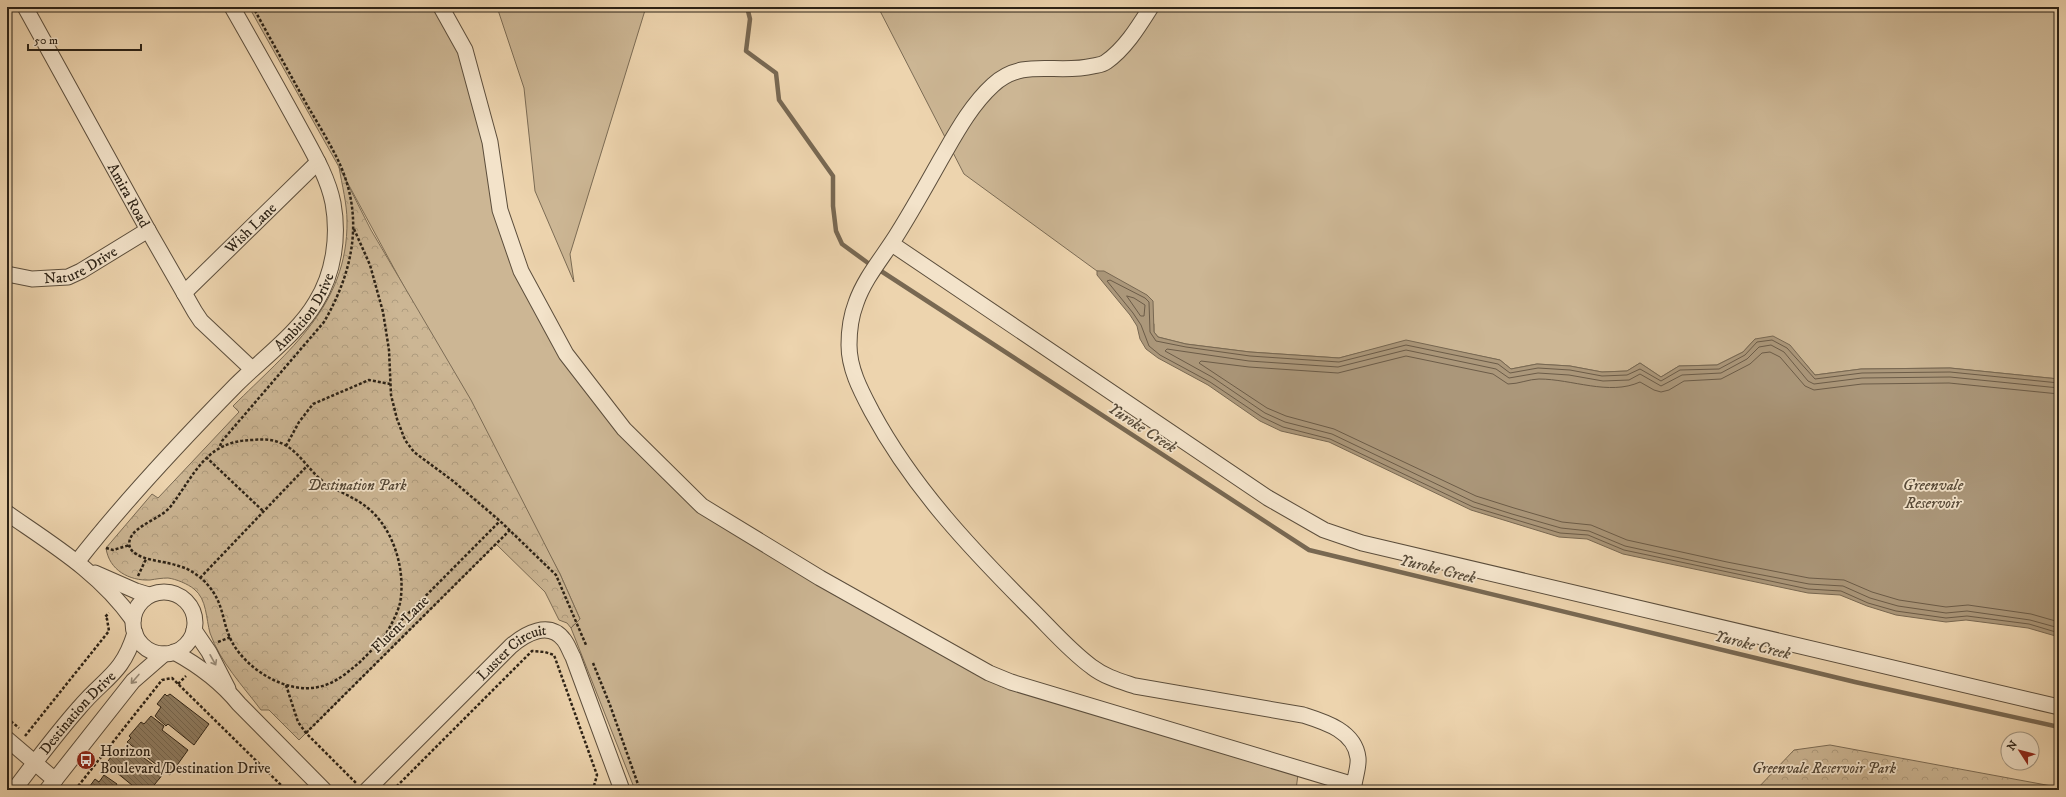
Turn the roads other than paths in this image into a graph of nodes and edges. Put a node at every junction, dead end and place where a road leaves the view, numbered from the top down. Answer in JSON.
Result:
{"nodes":[{"id":1,"x":25,"y":7,"type":"edge"},
{"id":2,"x":232,"y":7,"type":"edge"},
{"id":3,"x":441,"y":7,"type":"edge"},
{"id":4,"x":1151,"y":7,"type":"edge"},
{"id":5,"x":318,"y":162,"type":"junction"},
{"id":6,"x":148,"y":230,"type":"junction"},
{"id":7,"x":892,"y":244,"type":"junction"},
{"id":8,"x":7,"y":274,"type":"edge"},
{"id":9,"x":184,"y":293,"type":"junction"},
{"id":10,"x":252,"y":369,"type":"junction"},
{"id":11,"x":7,"y":514,"type":"edge"},
{"id":12,"x":82,"y":565,"type":"junction"},
{"id":13,"x":150,"y":595,"type":"junction"},
{"id":14,"x":134,"y":626,"type":"junction"},
{"id":15,"x":194,"y":630,"type":"junction"},
{"id":16,"x":169,"y":653,"type":"junction"},
{"id":17,"x":229,"y":692,"type":"junction"},
{"id":18,"x":2059,"y":707,"type":"edge"},
{"id":19,"x":14,"y":740,"type":"edge"},
{"id":20,"x":35,"y":763,"type":"junction"},
{"id":21,"x":51,"y":785,"type":"edge"},
{"id":22,"x":363,"y":788,"type":"edge"},
{"id":23,"x":14,"y":790,"type":"edge"},
{"id":24,"x":324,"y":790,"type":"edge"},
{"id":25,"x":622,"y":790,"type":"edge"}],
"edges":[{"from":1,"to":6,"type":"street","name":"Amira Road"},
{"from":2,"to":5,"type":"street","name":"Ambition Drive"},
{"from":3,"to":7,"type":"street"},
{"from":4,"to":7,"type":"street"},
{"from":5,"to":9,"type":"street","name":"Wish Lane"},
{"from":5,"to":10,"type":"street","name":"Ambition Drive"},
{"from":6,"to":8,"type":"street","name":"Nature Drive"},
{"from":6,"to":9,"type":"street","name":"Amira Road"},
{"from":7,"to":18,"type":"street"},
{"from":9,"to":10,"type":"street","name":"Amira Road"},
{"from":10,"to":12,"type":"street","name":"Ambition Drive"},
{"from":11,"to":12,"type":"street"},
{"from":12,"to":13,"type":"street"},
{"from":12,"to":14,"type":"street"},
{"from":13,"to":14,"type":"street"},
{"from":13,"to":15,"type":"street"},
{"from":14,"to":16,"type":"street"},
{"from":14,"to":20,"type":"street","name":"Destination Drive"},
{"from":15,"to":16,"type":"street"},
{"from":15,"to":17,"type":"street","one_way":true},
{"from":16,"to":17,"type":"street"},
{"from":16,"to":21,"type":"street","name":"Destination Drive","one_way":true},
{"from":17,"to":24,"type":"street"},
{"from":19,"to":20,"type":"street"},
{"from":20,"to":21,"type":"street"},
{"from":20,"to":23,"type":"street","name":"Destination Drive"},
{"from":22,"to":25,"type":"street","name":"Luster Circuit"}]}
